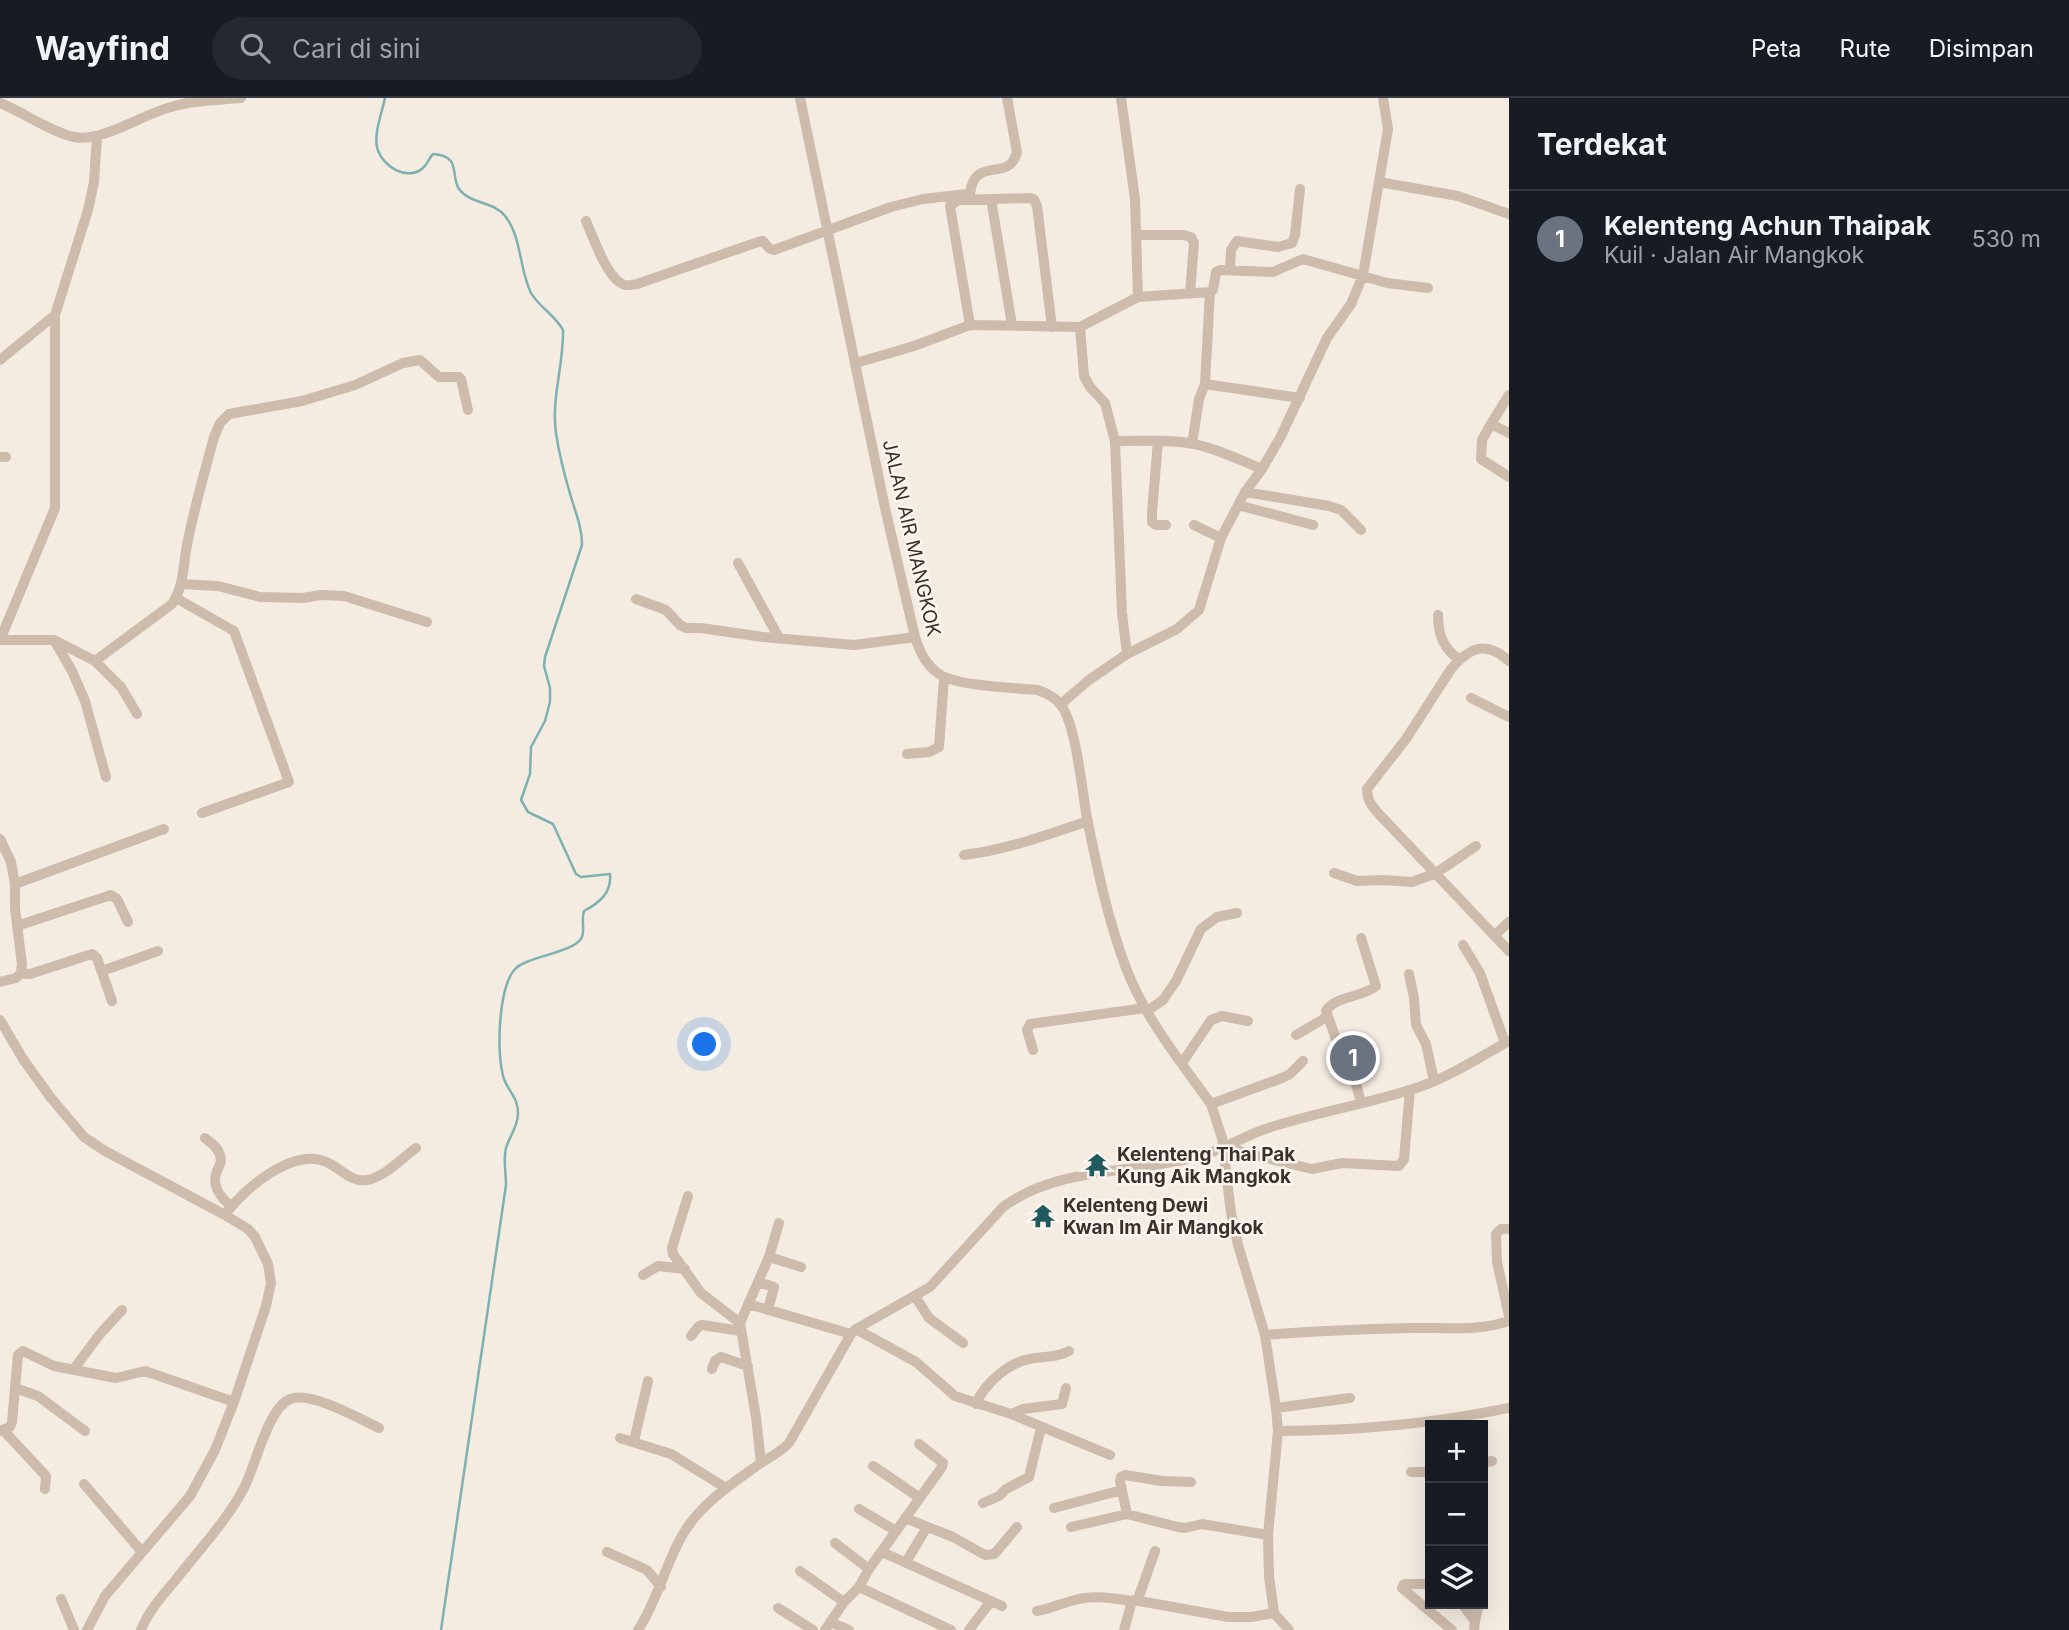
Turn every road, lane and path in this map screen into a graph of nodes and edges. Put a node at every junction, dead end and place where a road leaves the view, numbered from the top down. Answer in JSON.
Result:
{"nodes":[{"id":1,"x":241,"y":98,"type":"edge"},
{"id":2,"x":800,"y":98,"type":"edge"},
{"id":3,"x":1007,"y":98,"type":"edge"},
{"id":4,"x":1121,"y":98,"type":"edge"},
{"id":5,"x":1383,"y":98,"type":"edge"},
{"id":6,"x":0,"y":103,"type":"edge"},
{"id":7,"x":97,"y":136,"type":"junction"},
{"id":8,"x":1379,"y":182,"type":"junction"},
{"id":9,"x":1300,"y":189,"type":"dead end"},
{"id":10,"x":991,"y":200,"type":"junction"},
{"id":11,"x":1509,"y":214,"type":"edge"},
{"id":12,"x":586,"y":221,"type":"dead end"},
{"id":13,"x":827,"y":232,"type":"junction"},
{"id":14,"x":1136,"y":235,"type":"junction"},
{"id":15,"x":1230,"y":270,"type":"junction"},
{"id":16,"x":1363,"y":275,"type":"junction"},
{"id":17,"x":1428,"y":288,"type":"dead end"},
{"id":18,"x":1210,"y":292,"type":"junction"},
{"id":19,"x":1190,"y":293,"type":"junction"},
{"id":20,"x":1138,"y":296,"type":"junction"},
{"id":21,"x":55,"y":315,"type":"junction"},
{"id":22,"x":971,"y":325,"type":"junction"},
{"id":23,"x":1012,"y":325,"type":"junction"},
{"id":24,"x":1052,"y":327,"type":"junction"},
{"id":25,"x":1080,"y":327,"type":"junction"},
{"id":26,"x":0,"y":360,"type":"edge"},
{"id":27,"x":856,"y":363,"type":"junction"},
{"id":28,"x":1205,"y":384,"type":"junction"},
{"id":29,"x":1509,"y":395,"type":"edge"},
{"id":30,"x":1300,"y":398,"type":"junction"},
{"id":31,"x":468,"y":410,"type":"dead end"},
{"id":32,"x":1491,"y":424,"type":"junction"},
{"id":33,"x":1509,"y":433,"type":"edge"},
{"id":34,"x":1115,"y":441,"type":"junction"},
{"id":35,"x":1158,"y":441,"type":"junction"},
{"id":36,"x":1192,"y":444,"type":"junction"},
{"id":37,"x":1262,"y":469,"type":"junction"},
{"id":38,"x":1509,"y":477,"type":"edge"},
{"id":39,"x":1245,"y":492,"type":"junction"},
{"id":40,"x":1238,"y":505,"type":"junction"},
{"id":41,"x":1194,"y":525,"type":"dead end"},
{"id":42,"x":1166,"y":526,"type":"dead end"},
{"id":43,"x":1314,"y":526,"type":"dead end"},
{"id":44,"x":1361,"y":530,"type":"dead end"},
{"id":45,"x":1221,"y":538,"type":"junction"},
{"id":46,"x":738,"y":563,"type":"dead end"},
{"id":47,"x":181,"y":584,"type":"junction"},
{"id":48,"x":176,"y":598,"type":"junction"},
{"id":49,"x":636,"y":599,"type":"dead end"},
{"id":50,"x":1438,"y":615,"type":"dead end"},
{"id":51,"x":427,"y":622,"type":"dead end"},
{"id":52,"x":915,"y":637,"type":"junction"},
{"id":53,"x":779,"y":638,"type":"junction"},
{"id":54,"x":0,"y":640,"type":"edge"},
{"id":55,"x":54,"y":640,"type":"junction"},
{"id":56,"x":1127,"y":654,"type":"junction"},
{"id":57,"x":1459,"y":659,"type":"junction"},
{"id":58,"x":95,"y":661,"type":"junction"},
{"id":59,"x":1509,"y":661,"type":"edge"},
{"id":60,"x":944,"y":678,"type":"junction"},
{"id":61,"x":1471,"y":698,"type":"dead end"},
{"id":62,"x":1061,"y":704,"type":"junction"},
{"id":63,"x":136,"y":714,"type":"dead end"},
{"id":64,"x":1509,"y":717,"type":"edge"},
{"id":65,"x":907,"y":754,"type":"dead end"},
{"id":66,"x":106,"y":777,"type":"dead end"},
{"id":67,"x":202,"y":813,"type":"dead end"},
{"id":68,"x":1088,"y":821,"type":"junction"},
{"id":69,"x":164,"y":829,"type":"dead end"},
{"id":70,"x":0,"y":839,"type":"edge"},
{"id":71,"x":1476,"y":846,"type":"dead end"},
{"id":72,"x":964,"y":855,"type":"dead end"},
{"id":73,"x":1334,"y":873,"type":"dead end"},
{"id":74,"x":1436,"y":873,"type":"junction"},
{"id":75,"x":15,"y":884,"type":"junction"},
{"id":76,"x":1237,"y":914,"type":"dead end"},
{"id":77,"x":128,"y":922,"type":"dead end"},
{"id":78,"x":1509,"y":922,"type":"edge"},
{"id":79,"x":17,"y":926,"type":"junction"},
{"id":80,"x":1495,"y":934,"type":"junction"},
{"id":81,"x":1361,"y":938,"type":"dead end"},
{"id":82,"x":1463,"y":945,"type":"dead end"},
{"id":83,"x":158,"y":951,"type":"dead end"},
{"id":84,"x":1509,"y":951,"type":"edge"},
{"id":85,"x":102,"y":971,"type":"junction"},
{"id":86,"x":21,"y":973,"type":"junction"},
{"id":87,"x":1409,"y":974,"type":"dead end"},
{"id":88,"x":0,"y":982,"type":"edge"},
{"id":89,"x":112,"y":1001,"type":"dead end"},
{"id":90,"x":1146,"y":1009,"type":"junction"},
{"id":91,"x":1326,"y":1017,"type":"junction"},
{"id":92,"x":0,"y":1020,"type":"edge"},
{"id":93,"x":1248,"y":1021,"type":"dead end"},
{"id":94,"x":1296,"y":1035,"type":"dead end"},
{"id":95,"x":1507,"y":1042,"type":"edge"},
{"id":96,"x":1033,"y":1050,"type":"dead end"},
{"id":97,"x":1303,"y":1061,"type":"dead end"},
{"id":98,"x":1182,"y":1063,"type":"junction"},
{"id":99,"x":1434,"y":1081,"type":"junction"},
{"id":100,"x":1410,"y":1090,"type":"junction"},
{"id":101,"x":1362,"y":1102,"type":"junction"},
{"id":102,"x":1211,"y":1104,"type":"junction"},
{"id":103,"x":205,"y":1138,"type":"dead end"},
{"id":104,"x":1227,"y":1145,"type":"junction"},
{"id":105,"x":416,"y":1148,"type":"dead end"},
{"id":106,"x":688,"y":1196,"type":"dead end"},
{"id":107,"x":228,"y":1210,"type":"junction"},
{"id":108,"x":779,"y":1223,"type":"dead end"},
{"id":109,"x":1509,"y":1229,"type":"edge"},
{"id":110,"x":769,"y":1257,"type":"junction"},
{"id":111,"x":801,"y":1267,"type":"dead end"},
{"id":112,"x":685,"y":1269,"type":"junction"},
{"id":113,"x":643,"y":1275,"type":"dead end"},
{"id":114,"x":758,"y":1282,"type":"junction"},
{"id":115,"x":915,"y":1296,"type":"junction"},
{"id":116,"x":1508,"y":1302,"type":"edge"},
{"id":117,"x":748,"y":1304,"type":"junction"},
{"id":118,"x":122,"y":1310,"type":"dead end"},
{"id":119,"x":768,"y":1310,"type":"junction"},
{"id":120,"x":1509,"y":1316,"type":"edge"},
{"id":121,"x":741,"y":1327,"type":"junction"},
{"id":122,"x":854,"y":1331,"type":"junction"},
{"id":123,"x":1265,"y":1335,"type":"junction"},
{"id":124,"x":691,"y":1336,"type":"dead end"},
{"id":125,"x":963,"y":1343,"type":"dead end"},
{"id":126,"x":1069,"y":1351,"type":"dead end"},
{"id":127,"x":748,"y":1366,"type":"junction"},
{"id":128,"x":712,"y":1369,"type":"dead end"},
{"id":129,"x":73,"y":1370,"type":"junction"},
{"id":130,"x":648,"y":1381,"type":"dead end"},
{"id":131,"x":15,"y":1388,"type":"junction"},
{"id":132,"x":1066,"y":1388,"type":"dead end"},
{"id":133,"x":1350,"y":1398,"type":"dead end"},
{"id":134,"x":234,"y":1402,"type":"junction"},
{"id":135,"x":976,"y":1404,"type":"junction"},
{"id":136,"x":1276,"y":1408,"type":"junction"},
{"id":137,"x":1509,"y":1408,"type":"edge"},
{"id":138,"x":1011,"y":1414,"type":"junction"},
{"id":139,"x":1041,"y":1427,"type":"junction"},
{"id":140,"x":379,"y":1428,"type":"dead end"},
{"id":141,"x":2,"y":1431,"type":"edge"},
{"id":142,"x":85,"y":1431,"type":"dead end"},
{"id":143,"x":1278,"y":1431,"type":"junction"},
{"id":144,"x":620,"y":1438,"type":"dead end"},
{"id":145,"x":634,"y":1441,"type":"junction"},
{"id":146,"x":919,"y":1444,"type":"dead end"},
{"id":147,"x":1110,"y":1455,"type":"dead end"},
{"id":148,"x":761,"y":1463,"type":"junction"},
{"id":149,"x":873,"y":1466,"type":"dead end"},
{"id":150,"x":1411,"y":1472,"type":"dead end"},
{"id":151,"x":1425,"y":1472,"type":"edge"},
{"id":152,"x":1191,"y":1482,"type":"dead end"},
{"id":153,"x":84,"y":1484,"type":"dead end"},
{"id":154,"x":45,"y":1489,"type":"dead end"},
{"id":155,"x":726,"y":1489,"type":"junction"},
{"id":156,"x":1122,"y":1490,"type":"junction"},
{"id":157,"x":920,"y":1498,"type":"junction"},
{"id":158,"x":984,"y":1503,"type":"dead end"},
{"id":159,"x":1054,"y":1508,"type":"dead end"},
{"id":160,"x":859,"y":1510,"type":"dead end"},
{"id":161,"x":1127,"y":1514,"type":"junction"},
{"id":162,"x":905,"y":1518,"type":"junction"},
{"id":163,"x":927,"y":1527,"type":"junction"},
{"id":164,"x":1017,"y":1527,"type":"dead end"},
{"id":165,"x":1071,"y":1527,"type":"dead end"},
{"id":166,"x":896,"y":1531,"type":"junction"},
{"id":167,"x":1268,"y":1535,"type":"junction"},
{"id":168,"x":835,"y":1543,"type":"dead end"},
{"id":169,"x":1155,"y":1551,"type":"dead end"},
{"id":170,"x":142,"y":1552,"type":"junction"},
{"id":171,"x":607,"y":1552,"type":"dead end"},
{"id":172,"x":883,"y":1552,"type":"junction"},
{"id":173,"x":906,"y":1562,"type":"junction"},
{"id":174,"x":869,"y":1569,"type":"junction"},
{"id":175,"x":800,"y":1571,"type":"dead end"},
{"id":176,"x":1425,"y":1584,"type":"edge"},
{"id":177,"x":661,"y":1587,"type":"junction"},
{"id":178,"x":859,"y":1587,"type":"junction"},
{"id":179,"x":61,"y":1599,"type":"dead end"},
{"id":180,"x":1135,"y":1600,"type":"junction"},
{"id":181,"x":845,"y":1602,"type":"junction"},
{"id":182,"x":1425,"y":1607,"type":"edge"},
{"id":183,"x":778,"y":1608,"type":"dead end"},
{"id":184,"x":1427,"y":1609,"type":"edge"},
{"id":185,"x":1465,"y":1609,"type":"edge"},
{"id":186,"x":1037,"y":1611,"type":"dead end"},
{"id":187,"x":1274,"y":1613,"type":"junction"},
{"id":188,"x":1474,"y":1625,"type":"edge"},
{"id":189,"x":828,"y":1626,"type":"edge"},
{"id":190,"x":74,"y":1630,"type":"edge"},
{"id":191,"x":87,"y":1630,"type":"edge"},
{"id":192,"x":141,"y":1630,"type":"edge"},
{"id":193,"x":638,"y":1630,"type":"edge"},
{"id":194,"x":813,"y":1630,"type":"edge"},
{"id":195,"x":849,"y":1630,"type":"edge"},
{"id":196,"x":951,"y":1630,"type":"edge"},
{"id":197,"x":969,"y":1630,"type":"edge"},
{"id":198,"x":1124,"y":1630,"type":"edge"},
{"id":199,"x":1289,"y":1630,"type":"edge"},
{"id":200,"x":1452,"y":1630,"type":"edge"}],
"edges":[{"from":1,"to":7,"type":"street"},
{"from":2,"to":13,"type":"street","name":"JALAN AIR MANGKOK"},
{"from":3,"to":13,"type":"street"},
{"from":4,"to":14,"type":"street"},
{"from":5,"to":8,"type":"street"},
{"from":6,"to":7,"type":"street"},
{"from":7,"to":21,"type":"street"},
{"from":8,"to":11,"type":"street"},
{"from":8,"to":16,"type":"street"},
{"from":9,"to":15,"type":"street"},
{"from":10,"to":22,"type":"street"},
{"from":10,"to":23,"type":"street"},
{"from":10,"to":24,"type":"street"},
{"from":12,"to":13,"type":"street"},
{"from":13,"to":27,"type":"street","name":"JALAN AIR MANGKOK"},
{"from":14,"to":19,"type":"street"},
{"from":14,"to":20,"type":"street"},
{"from":15,"to":16,"type":"street"},
{"from":15,"to":18,"type":"street"},
{"from":16,"to":17,"type":"street"},
{"from":16,"to":30,"type":"street"},
{"from":18,"to":19,"type":"street"},
{"from":18,"to":28,"type":"street"},
{"from":19,"to":20,"type":"street"},
{"from":20,"to":25,"type":"street"},
{"from":21,"to":26,"type":"street"},
{"from":21,"to":54,"type":"street"},
{"from":22,"to":23,"type":"street"},
{"from":22,"to":27,"type":"street"},
{"from":23,"to":24,"type":"street"},
{"from":24,"to":25,"type":"street"},
{"from":25,"to":34,"type":"street"},
{"from":27,"to":52,"type":"street","name":"JALAN AIR MANGKOK"},
{"from":28,"to":30,"type":"street"},
{"from":28,"to":36,"type":"street"},
{"from":29,"to":32,"type":"street"},
{"from":30,"to":37,"type":"street"},
{"from":31,"to":47,"type":"street"},
{"from":32,"to":33,"type":"street"},
{"from":32,"to":38,"type":"street"},
{"from":34,"to":35,"type":"street"},
{"from":34,"to":56,"type":"street"},
{"from":35,"to":36,"type":"street"},
{"from":35,"to":42,"type":"street"},
{"from":36,"to":37,"type":"street"},
{"from":37,"to":39,"type":"street"},
{"from":39,"to":40,"type":"street"},
{"from":39,"to":44,"type":"street"},
{"from":40,"to":43,"type":"street"},
{"from":40,"to":45,"type":"street"},
{"from":41,"to":45,"type":"street"},
{"from":45,"to":56,"type":"street"},
{"from":46,"to":53,"type":"street"},
{"from":47,"to":48,"type":"street"},
{"from":47,"to":51,"type":"street"},
{"from":48,"to":58,"type":"street"},
{"from":48,"to":67,"type":"street"},
{"from":49,"to":53,"type":"street"},
{"from":50,"to":57,"type":"street"},
{"from":52,"to":53,"type":"street"},
{"from":52,"to":60,"type":"street","name":"JALAN AIR MANGKOK"},
{"from":54,"to":55,"type":"street"},
{"from":55,"to":58,"type":"street"},
{"from":55,"to":66,"type":"street"},
{"from":56,"to":62,"type":"street"},
{"from":57,"to":59,"type":"street"},
{"from":57,"to":74,"type":"street"},
{"from":58,"to":63,"type":"street"},
{"from":60,"to":62,"type":"street"},
{"from":60,"to":65,"type":"street"},
{"from":61,"to":64,"type":"street"},
{"from":62,"to":68,"type":"street"},
{"from":68,"to":72,"type":"street"},
{"from":68,"to":90,"type":"street"},
{"from":69,"to":75,"type":"street"},
{"from":70,"to":75,"type":"street"},
{"from":71,"to":74,"type":"street"},
{"from":73,"to":74,"type":"street"},
{"from":74,"to":80,"type":"street"},
{"from":75,"to":79,"type":"street"},
{"from":76,"to":90,"type":"street"},
{"from":77,"to":79,"type":"street"},
{"from":78,"to":80,"type":"street"},
{"from":79,"to":86,"type":"street"},
{"from":80,"to":84,"type":"street"},
{"from":81,"to":91,"type":"street"},
{"from":82,"to":95,"type":"street"},
{"from":83,"to":85,"type":"street"},
{"from":85,"to":86,"type":"street"},
{"from":85,"to":89,"type":"street"},
{"from":86,"to":88,"type":"street"},
{"from":87,"to":99,"type":"street"},
{"from":90,"to":96,"type":"street"},
{"from":90,"to":98,"type":"street"},
{"from":91,"to":94,"type":"street"},
{"from":91,"to":101,"type":"street"},
{"from":92,"to":107,"type":"street"},
{"from":93,"to":98,"type":"street"},
{"from":95,"to":99,"type":"street"},
{"from":97,"to":102,"type":"street"},
{"from":98,"to":102,"type":"street"},
{"from":99,"to":100,"type":"street"},
{"from":100,"to":101,"type":"street"},
{"from":100,"to":104,"type":"street"},
{"from":101,"to":104,"type":"street"},
{"from":102,"to":104,"type":"street"},
{"from":103,"to":107,"type":"street"},
{"from":104,"to":115,"type":"street"},
{"from":104,"to":123,"type":"street"},
{"from":105,"to":107,"type":"street"},
{"from":106,"to":112,"type":"street"},
{"from":107,"to":134,"type":"street"},
{"from":108,"to":110,"type":"street"},
{"from":109,"to":116,"type":"street"},
{"from":110,"to":111,"type":"street"},
{"from":110,"to":114,"type":"street"},
{"from":112,"to":113,"type":"street"},
{"from":112,"to":121,"type":"street"},
{"from":114,"to":117,"type":"street"},
{"from":114,"to":119,"type":"street"},
{"from":115,"to":122,"type":"street"},
{"from":115,"to":125,"type":"street"},
{"from":116,"to":120,"type":"street"},
{"from":117,"to":119,"type":"street"},
{"from":117,"to":121,"type":"street"},
{"from":118,"to":129,"type":"street"},
{"from":119,"to":122,"type":"street"},
{"from":120,"to":123,"type":"street"},
{"from":121,"to":124,"type":"street"},
{"from":121,"to":127,"type":"street"},
{"from":122,"to":135,"type":"street"},
{"from":122,"to":148,"type":"street"},
{"from":123,"to":136,"type":"street"},
{"from":126,"to":135,"type":"street"},
{"from":127,"to":128,"type":"street"},
{"from":127,"to":148,"type":"street"},
{"from":129,"to":131,"type":"street"},
{"from":129,"to":134,"type":"street"},
{"from":130,"to":145,"type":"street"},
{"from":131,"to":141,"type":"street"},
{"from":131,"to":142,"type":"street"},
{"from":132,"to":138,"type":"street"},
{"from":133,"to":136,"type":"street"},
{"from":134,"to":170,"type":"street"},
{"from":135,"to":138,"type":"street"},
{"from":136,"to":143,"type":"street"},
{"from":137,"to":143,"type":"street"},
{"from":138,"to":139,"type":"street"},
{"from":139,"to":147,"type":"street"},
{"from":139,"to":158,"type":"street"},
{"from":140,"to":192,"type":"street"},
{"from":141,"to":154,"type":"street"},
{"from":143,"to":167,"type":"street"},
{"from":144,"to":145,"type":"street"},
{"from":145,"to":155,"type":"street"},
{"from":146,"to":157,"type":"street"},
{"from":148,"to":155,"type":"street"},
{"from":149,"to":157,"type":"street"},
{"from":150,"to":151,"type":"street"},
{"from":152,"to":156,"type":"street"},
{"from":153,"to":170,"type":"street"},
{"from":155,"to":177,"type":"street"},
{"from":156,"to":159,"type":"street"},
{"from":156,"to":161,"type":"street"},
{"from":157,"to":162,"type":"street"},
{"from":160,"to":166,"type":"street"},
{"from":161,"to":165,"type":"street"},
{"from":161,"to":167,"type":"street"},
{"from":162,"to":163,"type":"street"},
{"from":162,"to":166,"type":"street"},
{"from":163,"to":164,"type":"street"},
{"from":163,"to":173,"type":"street"},
{"from":166,"to":172,"type":"street"},
{"from":167,"to":187,"type":"street"},
{"from":168,"to":174,"type":"street"},
{"from":169,"to":180,"type":"street"},
{"from":170,"to":191,"type":"street"},
{"from":171,"to":177,"type":"street"},
{"from":172,"to":173,"type":"street"},
{"from":172,"to":174,"type":"street"},
{"from":173,"to":197,"type":"street"},
{"from":174,"to":178,"type":"street"},
{"from":175,"to":181,"type":"street"},
{"from":176,"to":182,"type":"street"},
{"from":177,"to":193,"type":"street"},
{"from":178,"to":181,"type":"street"},
{"from":178,"to":196,"type":"street"},
{"from":179,"to":190,"type":"street"},
{"from":180,"to":186,"type":"street"},
{"from":180,"to":187,"type":"street"},
{"from":180,"to":198,"type":"street"},
{"from":181,"to":189,"type":"street"},
{"from":183,"to":194,"type":"street"},
{"from":184,"to":200,"type":"street"},
{"from":185,"to":188,"type":"street"},
{"from":187,"to":199,"type":"street"},
{"from":189,"to":195,"type":"street"}]}
